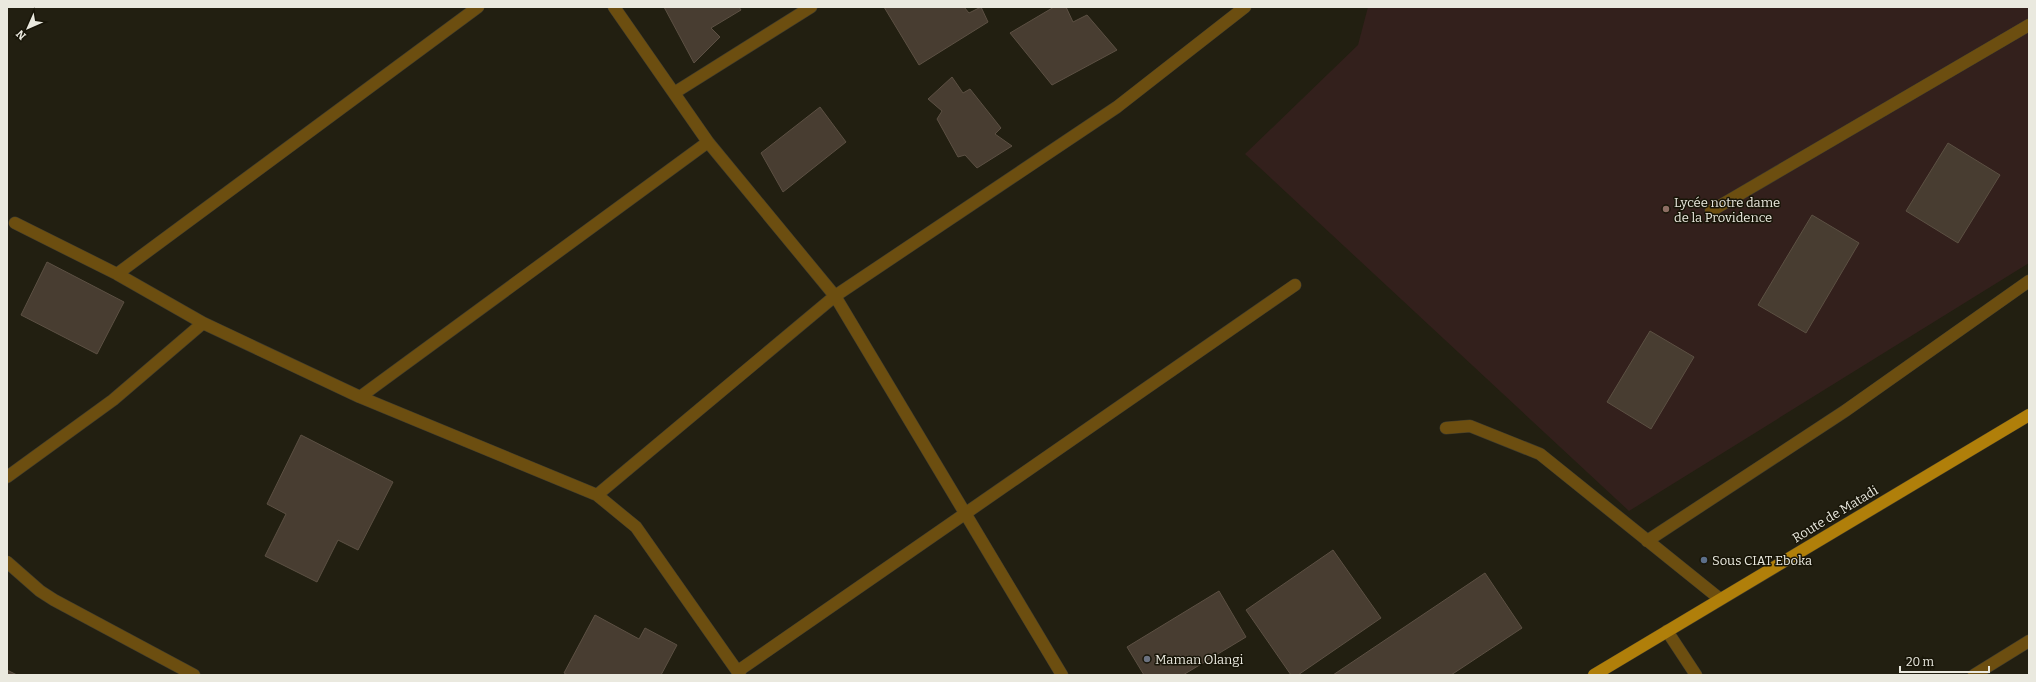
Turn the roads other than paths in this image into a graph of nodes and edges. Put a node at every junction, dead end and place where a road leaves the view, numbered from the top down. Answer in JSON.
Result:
{"nodes":[{"id":1,"x":478,"y":7,"type":"edge"},
{"id":2,"x":614,"y":7,"type":"edge"},
{"id":3,"x":811,"y":7,"type":"edge"},
{"id":4,"x":1245,"y":7,"type":"edge"},
{"id":5,"x":2029,"y":25,"type":"edge"},
{"id":6,"x":674,"y":93,"type":"junction"},
{"id":7,"x":708,"y":142,"type":"junction"},
{"id":8,"x":1712,"y":211,"type":"dead end"},
{"id":9,"x":15,"y":223,"type":"dead end"},
{"id":10,"x":117,"y":274,"type":"junction"},
{"id":11,"x":2029,"y":281,"type":"edge"},
{"id":12,"x":1294,"y":285,"type":"dead end"},
{"id":13,"x":835,"y":296,"type":"junction"},
{"id":14,"x":203,"y":323,"type":"junction"},
{"id":15,"x":360,"y":397,"type":"junction"},
{"id":16,"x":2029,"y":415,"type":"edge"},
{"id":17,"x":1446,"y":428,"type":"dead end"},
{"id":18,"x":7,"y":477,"type":"edge"},
{"id":19,"x":597,"y":495,"type":"junction"},
{"id":20,"x":966,"y":513,"type":"junction"},
{"id":21,"x":1647,"y":541,"type":"junction"},
{"id":22,"x":7,"y":562,"type":"edge"},
{"id":23,"x":1720,"y":599,"type":"junction"},
{"id":24,"x":1667,"y":631,"type":"junction"},
{"id":25,"x":2029,"y":641,"type":"edge"},
{"id":26,"x":739,"y":673,"type":"edge"},
{"id":27,"x":194,"y":675,"type":"edge"},
{"id":28,"x":1062,"y":675,"type":"edge"},
{"id":29,"x":1594,"y":675,"type":"edge"},
{"id":30,"x":1696,"y":675,"type":"edge"},
{"id":31,"x":1974,"y":675,"type":"edge"}],
"edges":[{"from":1,"to":10,"type":"street"},
{"from":2,"to":6,"type":"street"},
{"from":3,"to":6,"type":"street"},
{"from":4,"to":13,"type":"street"},
{"from":5,"to":8,"type":"street"},
{"from":6,"to":7,"type":"street"},
{"from":7,"to":13,"type":"street"},
{"from":7,"to":15,"type":"street"},
{"from":9,"to":10,"type":"street"},
{"from":10,"to":14,"type":"street"},
{"from":11,"to":21,"type":"street"},
{"from":12,"to":20,"type":"street"},
{"from":13,"to":19,"type":"street"},
{"from":13,"to":20,"type":"street"},
{"from":14,"to":15,"type":"street"},
{"from":14,"to":18,"type":"street"},
{"from":15,"to":19,"type":"street"},
{"from":16,"to":23,"type":"main road","name":"Route de Matadi"},
{"from":17,"to":21,"type":"street"},
{"from":19,"to":26,"type":"street"},
{"from":20,"to":26,"type":"street"},
{"from":20,"to":28,"type":"street"},
{"from":21,"to":23,"type":"street"},
{"from":22,"to":27,"type":"street"},
{"from":23,"to":24,"type":"main road","name":"Route de Matadi"},
{"from":24,"to":29,"type":"main road","name":"Route de Matadi"},
{"from":24,"to":30,"type":"street"},
{"from":25,"to":31,"type":"street"}]}
